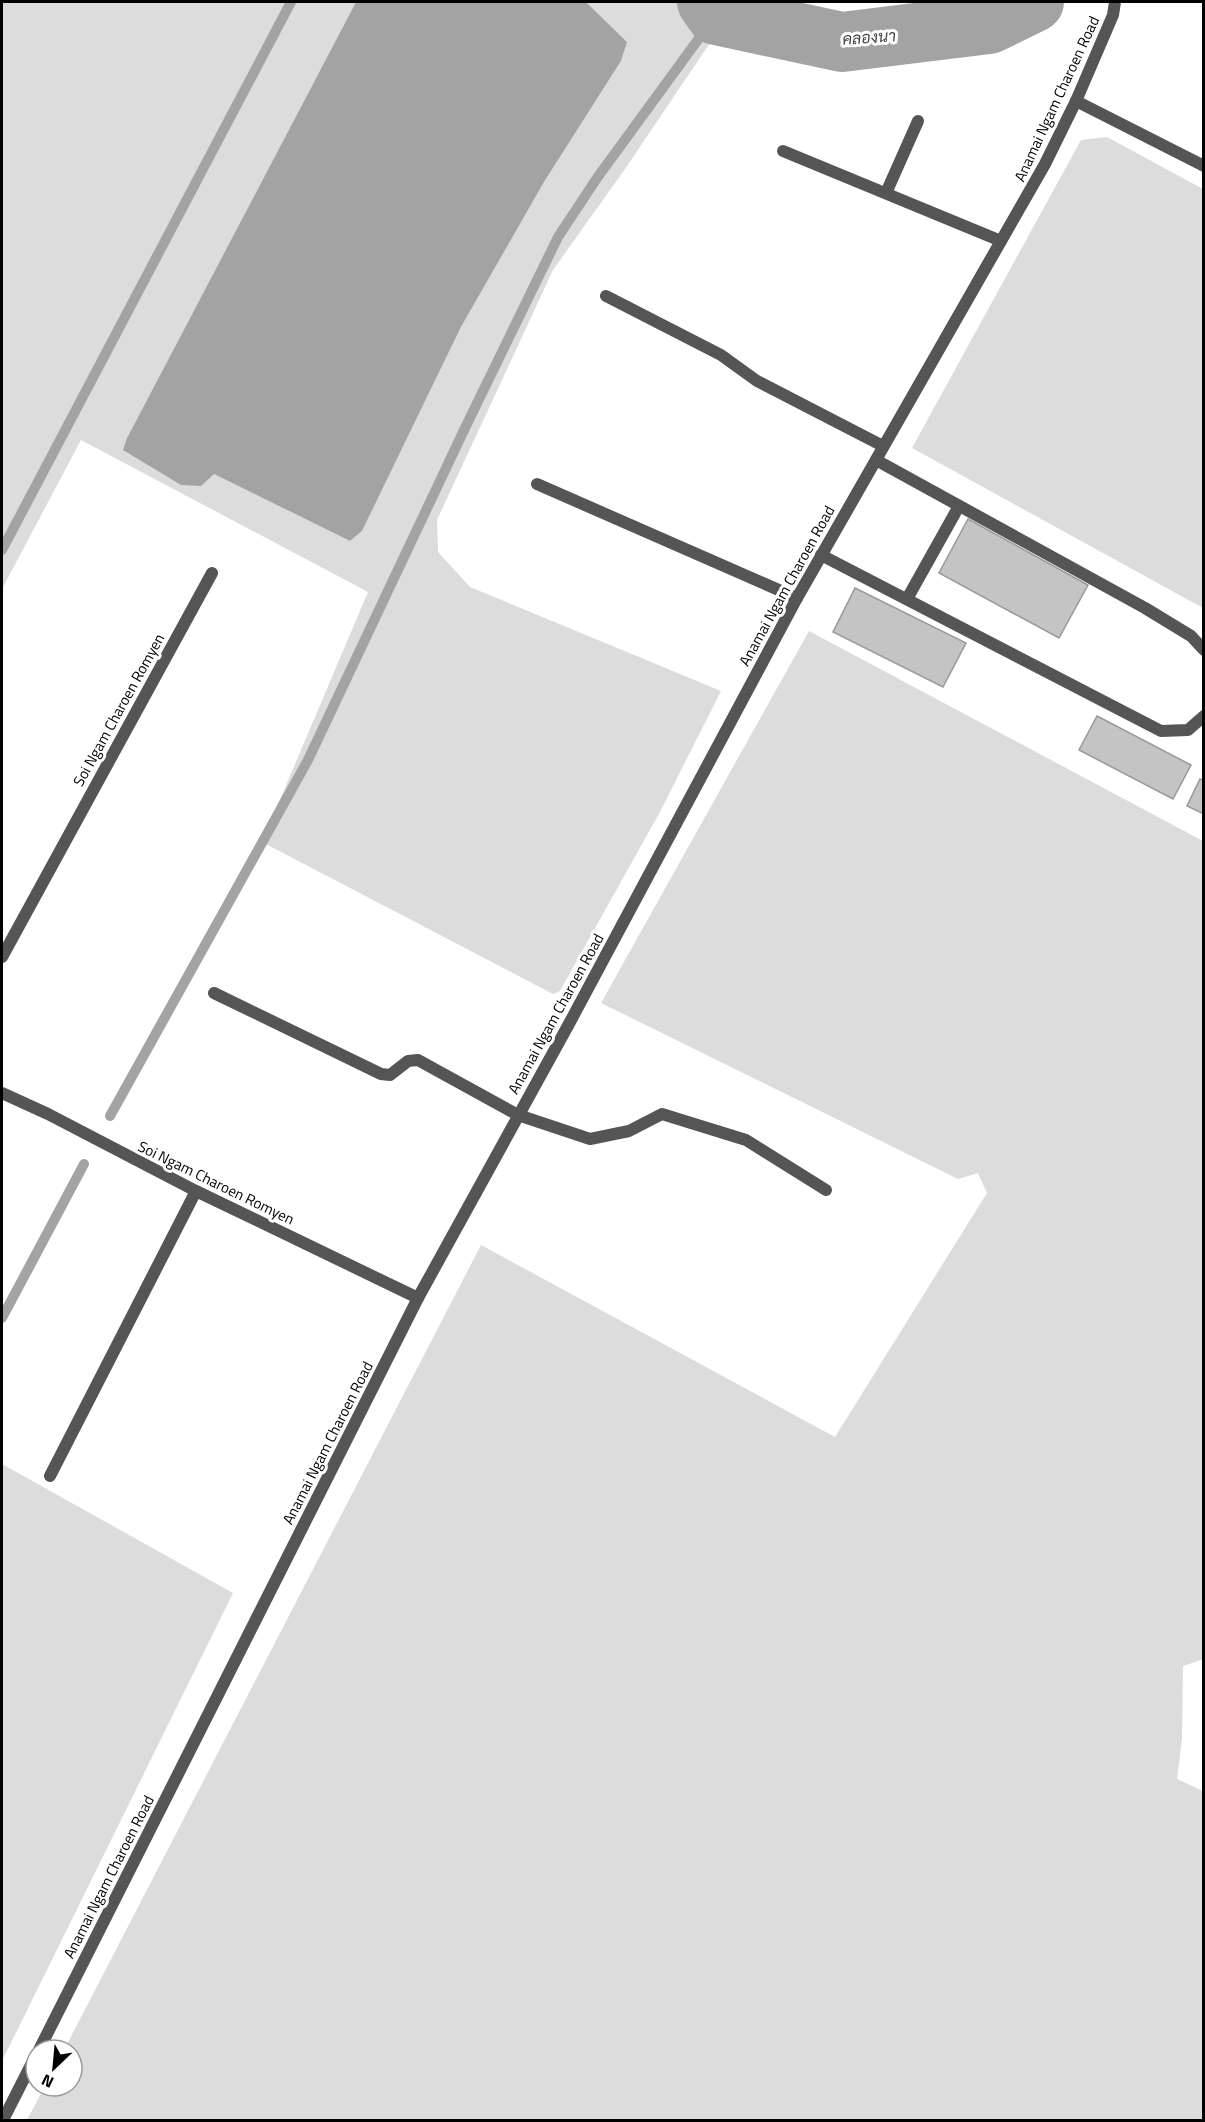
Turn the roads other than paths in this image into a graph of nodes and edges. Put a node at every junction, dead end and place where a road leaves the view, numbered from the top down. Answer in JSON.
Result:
{"nodes":[{"id":1,"x":1114,"y":2,"type":"edge"},
{"id":2,"x":1076,"y":101,"type":"junction"},
{"id":3,"x":918,"y":122,"type":"dead end"},
{"id":4,"x":783,"y":152,"type":"dead end"},
{"id":5,"x":1203,"y":166,"type":"edge"},
{"id":6,"x":886,"y":193,"type":"junction"},
{"id":7,"x":1001,"y":241,"type":"junction"},
{"id":8,"x":606,"y":296,"type":"dead end"},
{"id":9,"x":883,"y":447,"type":"junction"},
{"id":10,"x":876,"y":460,"type":"junction"},
{"id":11,"x":537,"y":484,"type":"dead end"},
{"id":12,"x":959,"y":506,"type":"junction"},
{"id":13,"x":821,"y":555,"type":"junction"},
{"id":14,"x":212,"y":573,"type":"dead end"},
{"id":15,"x":797,"y":597,"type":"junction"},
{"id":16,"x":907,"y":599,"type":"junction"},
{"id":17,"x":1203,"y":650,"type":"edge"},
{"id":18,"x":1203,"y":716,"type":"edge"},
{"id":19,"x":2,"y":957,"type":"edge"},
{"id":20,"x":214,"y":993,"type":"dead end"},
{"id":21,"x":2,"y":1093,"type":"edge"},
{"id":22,"x":518,"y":1115,"type":"junction"},
{"id":23,"x":826,"y":1190,"type":"dead end"},
{"id":24,"x":196,"y":1191,"type":"junction"},
{"id":25,"x":418,"y":1298,"type":"junction"},
{"id":26,"x":50,"y":1476,"type":"dead end"},
{"id":27,"x":45,"y":2038,"type":"edge"},
{"id":28,"x":24,"y":2079,"type":"edge"},
{"id":29,"x":3,"y":2121,"type":"edge"}],
"edges":[{"from":1,"to":2,"type":"street","name":"Anamai Ngam Charoen Road"},
{"from":2,"to":5,"type":"street"},
{"from":2,"to":7,"type":"street","name":"Anamai Ngam Charoen Road"},
{"from":3,"to":6,"type":"street"},
{"from":4,"to":6,"type":"street"},
{"from":6,"to":7,"type":"street"},
{"from":7,"to":9,"type":"street","name":"Anamai Ngam Charoen Road"},
{"from":8,"to":9,"type":"street"},
{"from":9,"to":10,"type":"street","name":"Anamai Ngam Charoen Road"},
{"from":10,"to":12,"type":"street"},
{"from":10,"to":13,"type":"street","name":"Anamai Ngam Charoen Road"},
{"from":11,"to":15,"type":"street"},
{"from":12,"to":16,"type":"street"},
{"from":12,"to":17,"type":"street"},
{"from":13,"to":15,"type":"street","name":"Anamai Ngam Charoen Road"},
{"from":13,"to":16,"type":"street"},
{"from":14,"to":19,"type":"street","name":"Soi Ngam Charoen Romyen"},
{"from":15,"to":22,"type":"street","name":"Anamai Ngam Charoen Road"},
{"from":16,"to":18,"type":"street"},
{"from":20,"to":22,"type":"street"},
{"from":21,"to":24,"type":"street","name":"Soi Ngam Charoen Romyen"},
{"from":22,"to":23,"type":"street"},
{"from":22,"to":25,"type":"street","name":"Anamai Ngam Charoen Road"},
{"from":24,"to":25,"type":"street","name":"Soi Ngam Charoen Romyen"},
{"from":24,"to":26,"type":"street"},
{"from":25,"to":27,"type":"street","name":"Anamai Ngam Charoen Road"},
{"from":28,"to":29,"type":"street"}]}
